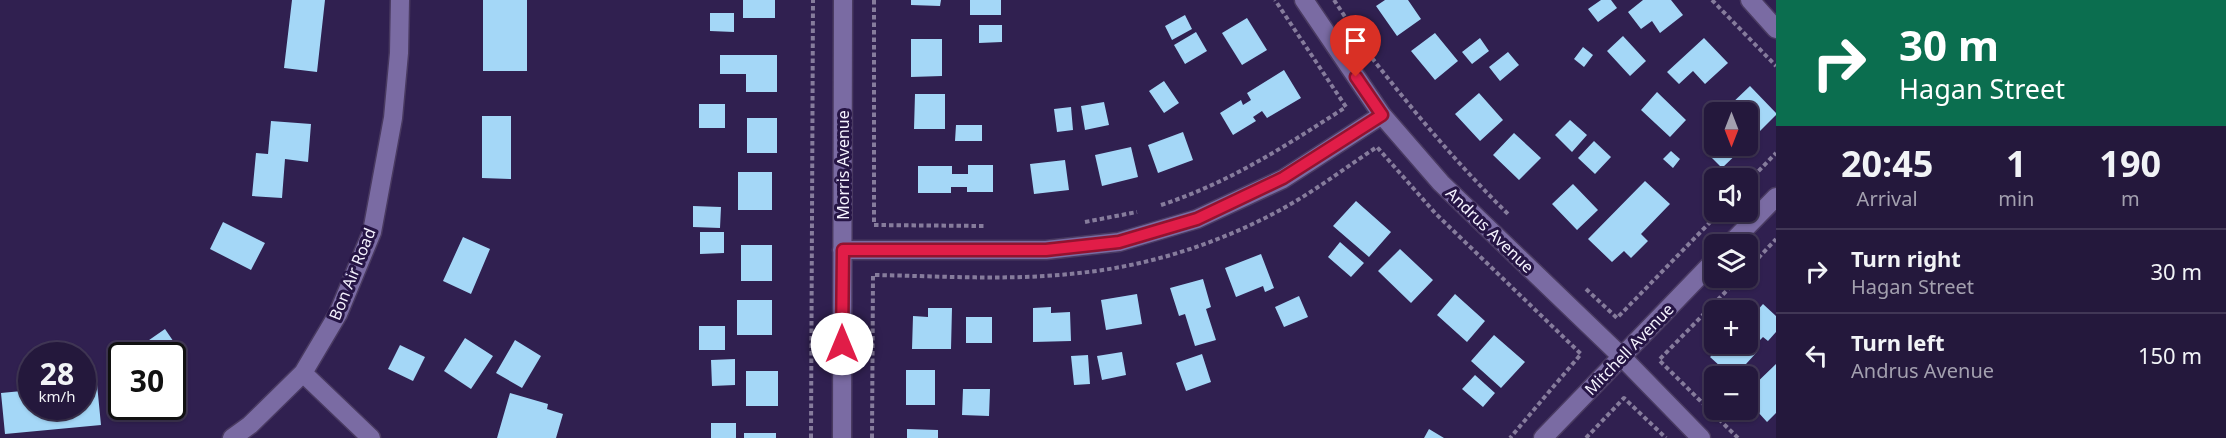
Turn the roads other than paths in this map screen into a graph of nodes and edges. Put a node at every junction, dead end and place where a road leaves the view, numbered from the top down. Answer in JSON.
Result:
{"nodes":[{"id":1,"x":400,"y":0,"type":"edge"},
{"id":2,"x":843,"y":0,"type":"edge"},
{"id":3,"x":1304,"y":0,"type":"edge"},
{"id":4,"x":1749,"y":0,"type":"edge"},
{"id":5,"x":1776,"y":29,"type":"edge"},
{"id":6,"x":1382,"y":115,"type":"junction"},
{"id":7,"x":1776,"y":197,"type":"edge"},
{"id":8,"x":1740,"y":234,"type":"edge"},
{"id":9,"x":843,"y":250,"type":"junction"},
{"id":10,"x":1704,"y":271,"type":"edge"},
{"id":11,"x":1621,"y":356,"type":"junction"},
{"id":12,"x":303,"y":374,"type":"junction"},
{"id":13,"x":232,"y":438,"type":"edge"},
{"id":14,"x":371,"y":438,"type":"edge"},
{"id":15,"x":842,"y":438,"type":"edge"},
{"id":16,"x":1543,"y":438,"type":"edge"},
{"id":17,"x":1701,"y":438,"type":"edge"}],
"edges":[{"from":1,"to":12,"type":"street","name":"Bon Air Road"},
{"from":2,"to":9,"type":"street","name":"Morris Avenue"},
{"from":3,"to":6,"type":"street","name":"Andrus Avenue"},
{"from":4,"to":5,"type":"street"},
{"from":6,"to":9,"type":"street"},
{"from":6,"to":11,"type":"street","name":"Andrus Avenue"},
{"from":7,"to":8,"type":"street"},
{"from":9,"to":15,"type":"street","name":"Morris Avenue"},
{"from":10,"to":11,"type":"street","name":"Mitchell Avenue"},
{"from":11,"to":16,"type":"street","name":"Mitchell Avenue"},
{"from":11,"to":17,"type":"street","name":"Andrus Avenue"},
{"from":12,"to":13,"type":"street","name":"Bon Air Road"},
{"from":12,"to":14,"type":"street"}]}
